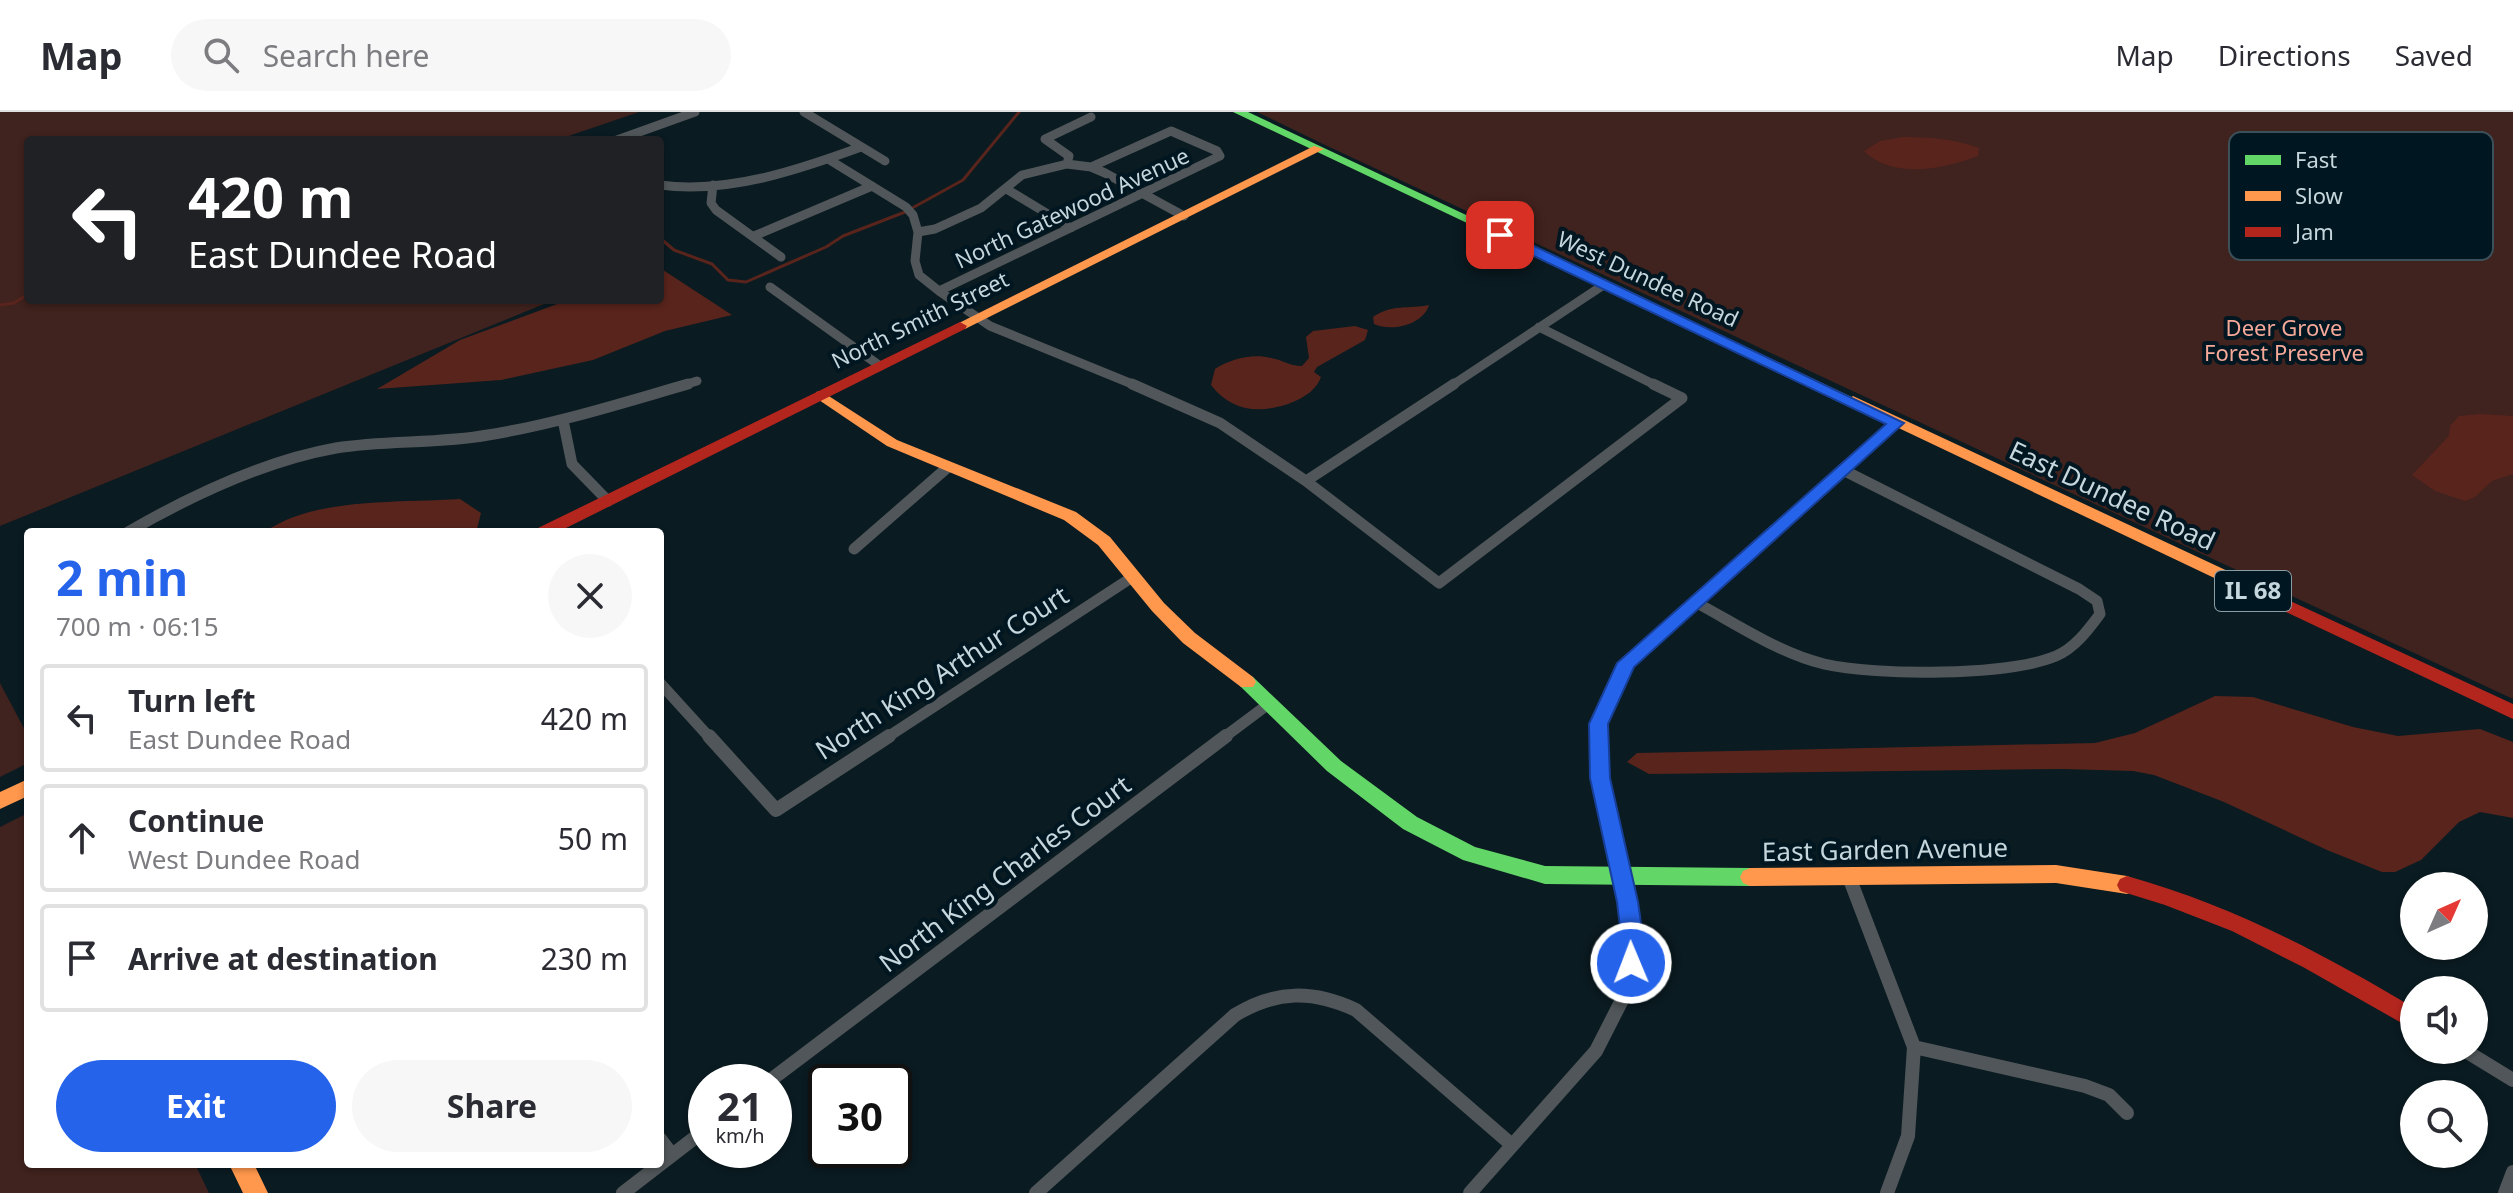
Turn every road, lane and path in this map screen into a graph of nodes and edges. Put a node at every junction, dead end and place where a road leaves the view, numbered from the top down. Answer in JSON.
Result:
{"nodes":[{"id":1,"x":695,"y":112,"type":"edge"},
{"id":2,"x":804,"y":112,"type":"edge"},
{"id":3,"x":1239,"y":112,"type":"edge"},
{"id":4,"x":1091,"y":117,"type":"dead end"},
{"id":5,"x":628,"y":136,"type":"edge"},
{"id":6,"x":861,"y":147,"type":"junction"},
{"id":7,"x":1318,"y":149,"type":"junction"},
{"id":8,"x":828,"y":159,"type":"junction"},
{"id":9,"x":885,"y":161,"type":"dead end"},
{"id":10,"x":1067,"y":164,"type":"junction"},
{"id":11,"x":1091,"y":167,"type":"junction"},
{"id":12,"x":713,"y":185,"type":"junction"},
{"id":13,"x":664,"y":186,"type":"edge"},
{"id":14,"x":872,"y":186,"type":"junction"},
{"id":15,"x":1008,"y":190,"type":"junction"},
{"id":16,"x":1142,"y":195,"type":"junction"},
{"id":17,"x":1184,"y":216,"type":"junction"},
{"id":18,"x":1071,"y":228,"type":"junction"},
{"id":19,"x":918,"y":232,"type":"junction"},
{"id":20,"x":754,"y":236,"type":"junction"},
{"id":21,"x":781,"y":257,"type":"dead end"},
{"id":22,"x":1605,"y":284,"type":"junction"},
{"id":23,"x":770,"y":287,"type":"dead end"},
{"id":24,"x":939,"y":291,"type":"junction"},
{"id":25,"x":980,"y":317,"type":"junction"},
{"id":26,"x":1539,"y":327,"type":"junction"},
{"id":27,"x":880,"y":366,"type":"junction"},
{"id":28,"x":697,"y":381,"type":"dead end"},
{"id":29,"x":1820,"y":387,"type":"joint"},
{"id":30,"x":821,"y":395,"type":"junction"},
{"id":31,"x":563,"y":420,"type":"junction"},
{"id":32,"x":1896,"y":423,"type":"junction"},
{"id":33,"x":948,"y":467,"type":"junction"},
{"id":34,"x":1843,"y":470,"type":"junction"},
{"id":35,"x":1306,"y":481,"type":"junction"},
{"id":36,"x":608,"y":501,"type":"junction"},
{"id":37,"x":136,"y":528,"type":"edge"},
{"id":38,"x":552,"y":528,"type":"edge"},
{"id":39,"x":854,"y":549,"type":"dead end"},
{"id":40,"x":1134,"y":576,"type":"junction"},
{"id":41,"x":1697,"y":603,"type":"junction"},
{"id":42,"x":664,"y":687,"type":"edge"},
{"id":43,"x":1270,"y":703,"type":"junction"},
{"id":44,"x":2513,"y":712,"type":"edge"},
{"id":45,"x":24,"y":789,"type":"edge"},
{"id":46,"x":0,"y":801,"type":"edge"},
{"id":47,"x":1849,"y":877,"type":"junction"},
{"id":48,"x":1622,"y":878,"type":"junction"},
{"id":49,"x":2400,"y":1012,"type":"edge"},
{"id":50,"x":1914,"y":1047,"type":"junction"},
{"id":51,"x":792,"y":1064,"type":"edge"},
{"id":52,"x":2487,"y":1064,"type":"edge"},
{"id":53,"x":2513,"y":1080,"type":"edge"},
{"id":54,"x":2127,"y":1113,"type":"dead end"},
{"id":55,"x":688,"y":1143,"type":"edge"},
{"id":56,"x":664,"y":1144,"type":"edge"},
{"id":57,"x":1512,"y":1145,"type":"junction"},
{"id":58,"x":672,"y":1155,"type":"junction"},
{"id":59,"x":664,"y":1161,"type":"edge"},
{"id":60,"x":243,"y":1168,"type":"edge"},
{"id":61,"x":655,"y":1168,"type":"edge"},
{"id":62,"x":2513,"y":1172,"type":"edge"},
{"id":63,"x":256,"y":1193,"type":"edge"},
{"id":64,"x":623,"y":1193,"type":"edge"},
{"id":65,"x":1036,"y":1193,"type":"edge"},
{"id":66,"x":1470,"y":1193,"type":"edge"},
{"id":67,"x":1887,"y":1193,"type":"edge"},
{"id":68,"x":2505,"y":1193,"type":"edge"}],
"edges":[{"from":1,"to":5,"type":"street"},
{"from":2,"to":6,"type":"street"},
{"from":3,"to":7,"type":"street","name":"West Dundee Road","number":"IL 68"},
{"from":4,"to":10,"type":"street"},
{"from":6,"to":8,"type":"street"},
{"from":6,"to":9,"type":"street"},
{"from":7,"to":17,"type":"street","name":"North Smith Street"},
{"from":7,"to":22,"type":"street","name":"West Dundee Road","number":"IL 68"},
{"from":8,"to":12,"type":"street"},
{"from":8,"to":14,"type":"street"},
{"from":10,"to":11,"type":"street"},
{"from":10,"to":15,"type":"street"},
{"from":11,"to":16,"type":"street"},
{"from":11,"to":16,"type":"street","name":"North Gatewood Avenue"},
{"from":12,"to":13,"type":"street"},
{"from":12,"to":20,"type":"street"},
{"from":14,"to":19,"type":"street"},
{"from":14,"to":20,"type":"street"},
{"from":15,"to":18,"type":"street"},
{"from":15,"to":19,"type":"street"},
{"from":16,"to":17,"type":"street"},
{"from":16,"to":18,"type":"street","name":"North Gatewood Avenue"},
{"from":17,"to":25,"type":"street","name":"North Smith Street"},
{"from":18,"to":24,"type":"street","name":"North Gatewood Avenue"},
{"from":19,"to":24,"type":"street"},
{"from":20,"to":21,"type":"street"},
{"from":22,"to":26,"type":"street"},
{"from":22,"to":29,"type":"street","name":"West Dundee Road","number":"IL 68"},
{"from":23,"to":27,"type":"street"},
{"from":24,"to":25,"type":"street"},
{"from":25,"to":27,"type":"street","name":"North Smith Street"},
{"from":25,"to":35,"type":"street"},
{"from":26,"to":35,"type":"street"},
{"from":26,"to":35,"type":"street"},
{"from":27,"to":30,"type":"street","name":"North Smith Street"},
{"from":28,"to":31,"type":"street"},
{"from":29,"to":32,"type":"street","name":"East Dundee Road","number":"IL 68"},
{"from":30,"to":33,"type":"street","name":"East Garden Avenue"},
{"from":30,"to":36,"type":"street","name":"North Smith Street"},
{"from":31,"to":36,"type":"street"},
{"from":31,"to":37,"type":"street"},
{"from":32,"to":34,"type":"street"},
{"from":32,"to":44,"type":"street","name":"East Dundee Road","number":"IL 68"},
{"from":33,"to":39,"type":"street"},
{"from":33,"to":40,"type":"street","name":"East Garden Avenue"},
{"from":34,"to":41,"type":"street"},
{"from":34,"to":41,"type":"street"},
{"from":36,"to":38,"type":"street","name":"North Smith Street"},
{"from":40,"to":42,"type":"street","name":"North King Arthur Court"},
{"from":40,"to":43,"type":"street","name":"East Garden Avenue"},
{"from":41,"to":48,"type":"street"},
{"from":43,"to":48,"type":"street","name":"East Garden Avenue"},
{"from":43,"to":51,"type":"street","name":"North King Charles Court"},
{"from":45,"to":46,"type":"street"},
{"from":47,"to":48,"type":"street","name":"East Garden Avenue"},
{"from":47,"to":49,"type":"street","name":"East Garden Avenue"},
{"from":47,"to":50,"type":"street"},
{"from":48,"to":57,"type":"street"},
{"from":50,"to":54,"type":"street"},
{"from":50,"to":67,"type":"street"},
{"from":52,"to":53,"type":"street"},
{"from":55,"to":58,"type":"street"},
{"from":56,"to":58,"type":"street"},
{"from":57,"to":65,"type":"street"},
{"from":57,"to":66,"type":"street"},
{"from":58,"to":59,"type":"street"},
{"from":60,"to":63,"type":"street"},
{"from":61,"to":64,"type":"street"},
{"from":62,"to":68,"type":"street"}]}
